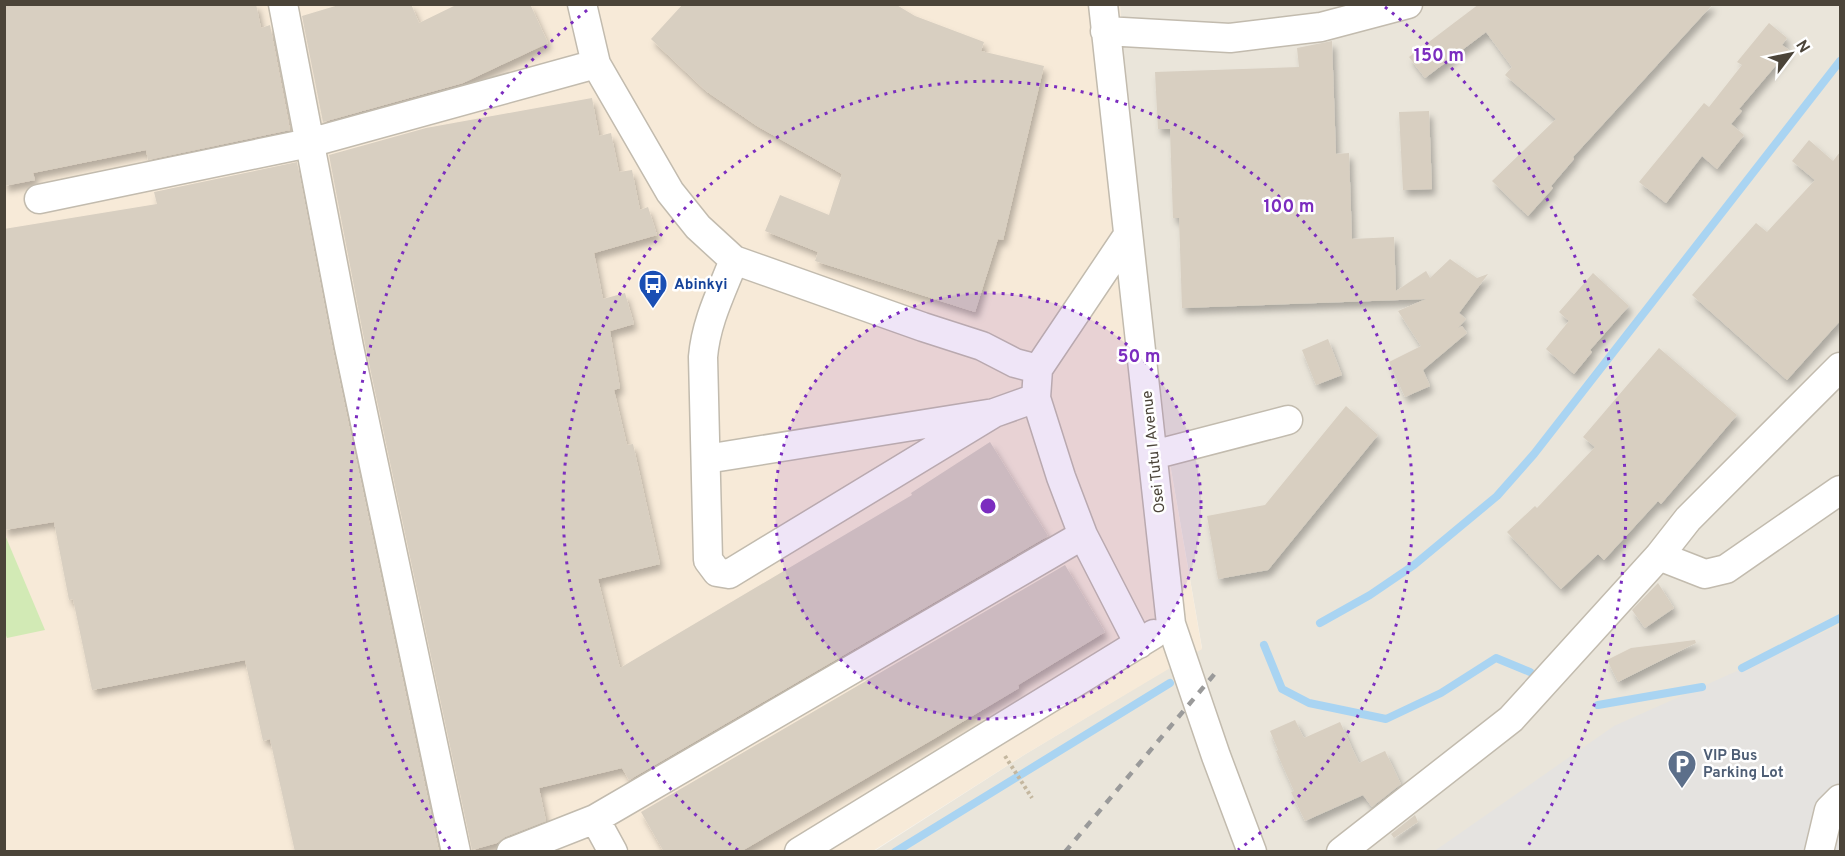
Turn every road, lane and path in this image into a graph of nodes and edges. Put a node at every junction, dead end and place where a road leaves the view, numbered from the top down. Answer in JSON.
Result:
{"nodes":[{"id":1,"x":284,"y":4,"type":"edge"},
{"id":2,"x":582,"y":4,"type":"edge"},
{"id":3,"x":1408,"y":4,"type":"edge"},
{"id":4,"x":1104,"y":17,"type":"edge"},
{"id":5,"x":596,"y":64,"type":"junction"},
{"id":6,"x":309,"y":143,"type":"junction"},
{"id":7,"x":39,"y":199,"type":"dead end"},
{"id":8,"x":1128,"y":236,"type":"junction"},
{"id":9,"x":734,"y":261,"type":"junction"},
{"id":10,"x":1840,"y":367,"type":"edge"},
{"id":11,"x":1038,"y":369,"type":"junction"},
{"id":12,"x":1036,"y":398,"type":"junction"},
{"id":13,"x":993,"y":413,"type":"junction"},
{"id":14,"x":1288,"y":420,"type":"dead end"},
{"id":15,"x":1153,"y":455,"type":"junction"},
{"id":16,"x":706,"y":459,"type":"junction"},
{"id":17,"x":1840,"y":490,"type":"edge"},
{"id":18,"x":1083,"y":535,"type":"junction"},
{"id":19,"x":1659,"y":556,"type":"junction"},
{"id":20,"x":1171,"y":624,"type":"junction"},
{"id":21,"x":1139,"y":644,"type":"junction"},
{"id":22,"x":992,"y":735,"type":"junction"},
{"id":23,"x":1032,"y":798,"type":"dead end"},
{"id":24,"x":1840,"y":799,"type":"edge"},
{"id":25,"x":595,"y":819,"type":"junction"},
{"id":26,"x":456,"y":852,"type":"edge"},
{"id":27,"x":511,"y":852,"type":"edge"},
{"id":28,"x":613,"y":852,"type":"edge"},
{"id":29,"x":799,"y":852,"type":"edge"},
{"id":30,"x":1252,"y":852,"type":"edge"},
{"id":31,"x":1341,"y":852,"type":"edge"},
{"id":32,"x":1819,"y":852,"type":"edge"}],
"edges":[{"from":1,"to":6,"type":"street"},
{"from":2,"to":5,"type":"street"},
{"from":3,"to":4,"type":"street"},
{"from":4,"to":8,"type":"street","name":"Osei Tutu I Avenue"},
{"from":5,"to":6,"type":"street"},
{"from":5,"to":9,"type":"street"},
{"from":6,"to":7,"type":"street"},
{"from":6,"to":26,"type":"street"},
{"from":8,"to":11,"type":"street"},
{"from":8,"to":15,"type":"street","name":"Osei Tutu I Avenue"},
{"from":9,"to":11,"type":"street"},
{"from":9,"to":16,"type":"street"},
{"from":10,"to":19,"type":"street"},
{"from":11,"to":12,"type":"street"},
{"from":12,"to":13,"type":"street"},
{"from":12,"to":18,"type":"street"},
{"from":13,"to":16,"type":"street"},
{"from":13,"to":16,"type":"street"},
{"from":14,"to":15,"type":"street"},
{"from":15,"to":20,"type":"street","name":"Osei Tutu I Avenue"},
{"from":17,"to":19,"type":"street"},
{"from":18,"to":21,"type":"street"},
{"from":18,"to":25,"type":"street"},
{"from":19,"to":31,"type":"street"},
{"from":20,"to":21,"type":"street"},
{"from":20,"to":30,"type":"street","name":"Osei Tutu I Avenue"},
{"from":21,"to":22,"type":"street"},
{"from":22,"to":23,"type":"path"},
{"from":22,"to":29,"type":"street"},
{"from":24,"to":32,"type":"street"},
{"from":25,"to":27,"type":"street"},
{"from":25,"to":28,"type":"street"}]}
